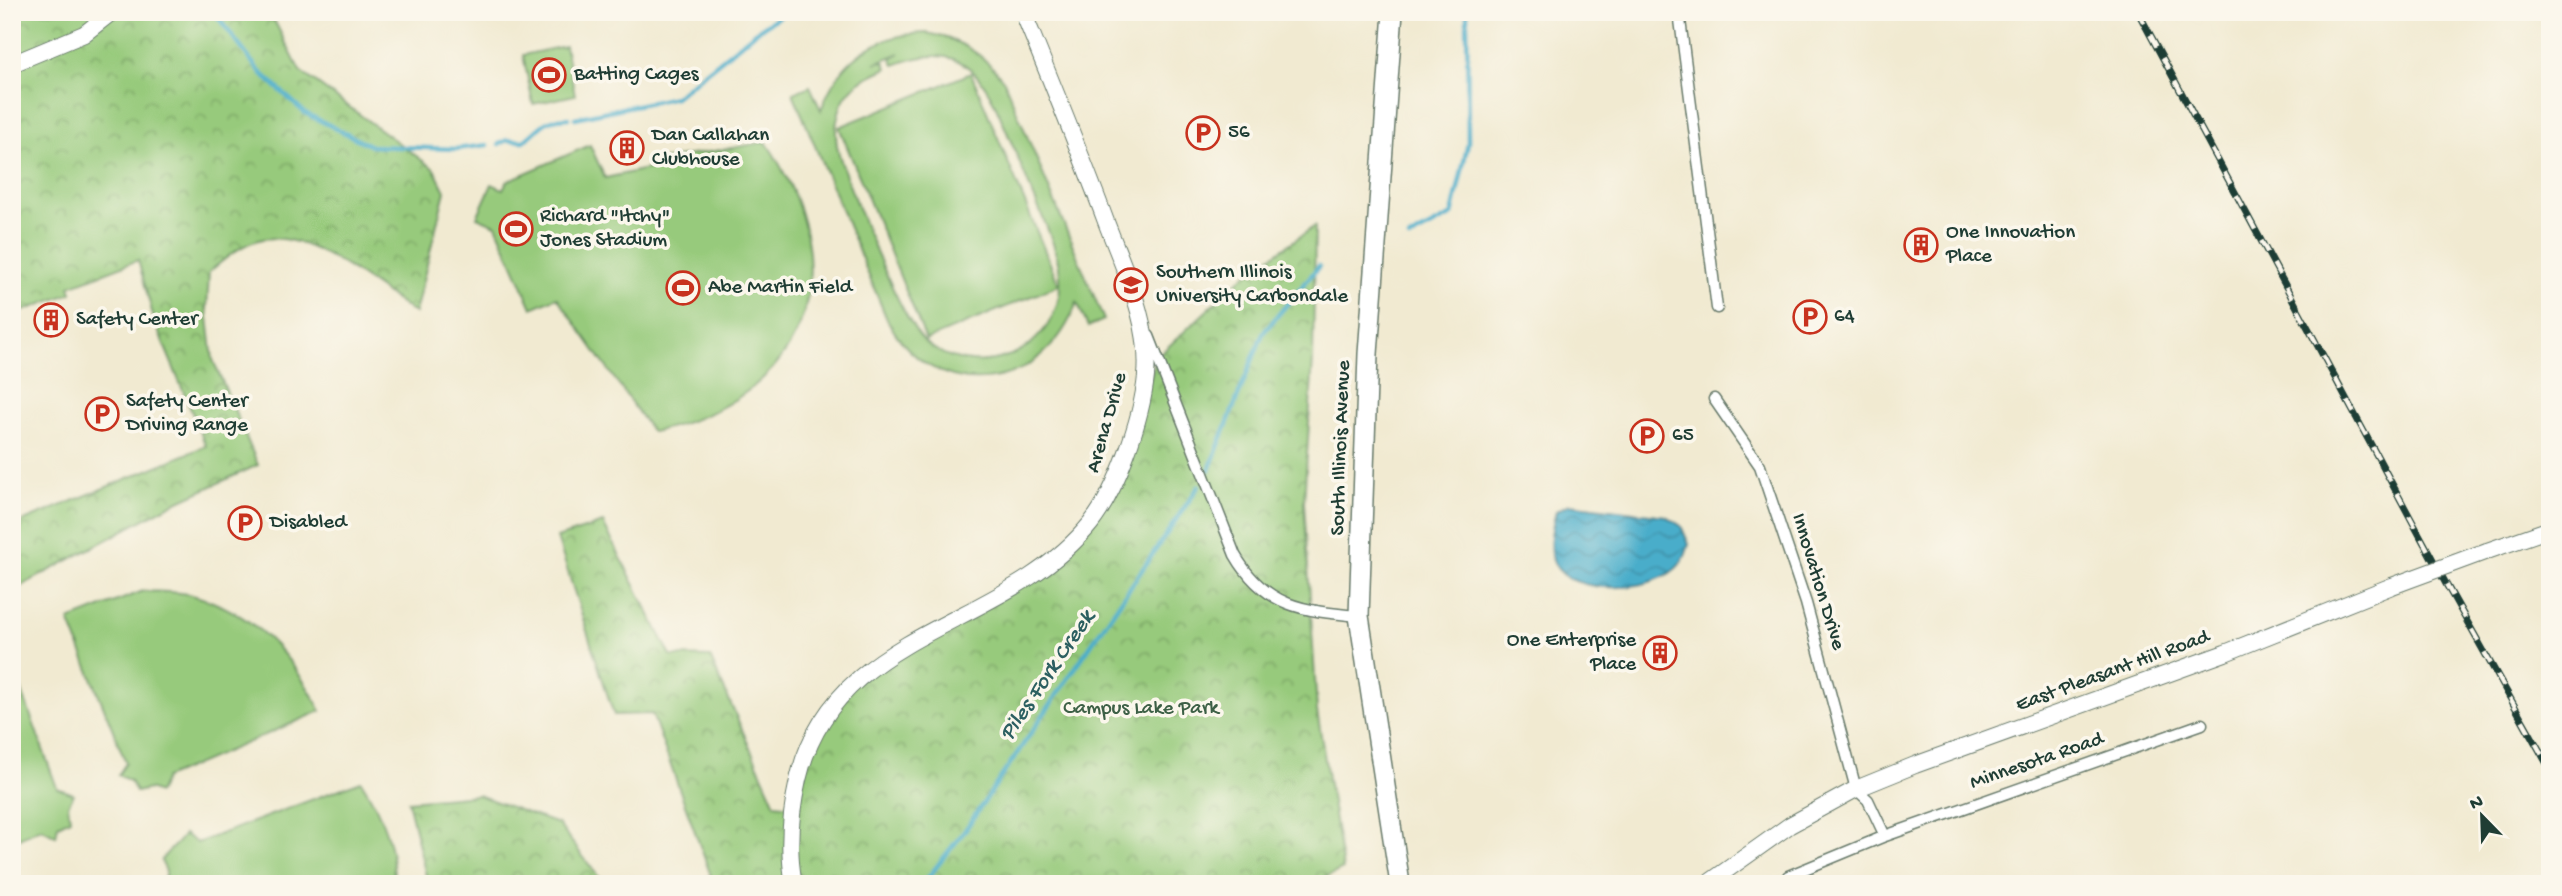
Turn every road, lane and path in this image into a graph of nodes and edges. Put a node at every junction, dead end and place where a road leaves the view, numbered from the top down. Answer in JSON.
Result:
{"nodes":[{"id":1,"x":112,"y":12,"type":"edge"},
{"id":2,"x":1023,"y":12,"type":"edge"},
{"id":3,"x":1393,"y":12,"type":"edge"},
{"id":4,"x":1679,"y":12,"type":"edge"},
{"id":5,"x":12,"y":64,"type":"edge"},
{"id":6,"x":1717,"y":308,"type":"dead end"},
{"id":7,"x":1140,"y":314,"type":"junction"},
{"id":8,"x":1714,"y":398,"type":"dead end"},
{"id":9,"x":2550,"y":529,"type":"edge"},
{"id":10,"x":1359,"y":616,"type":"junction"},
{"id":11,"x":2203,"y":724,"type":"dead end"},
{"id":12,"x":1856,"y":789,"type":"junction"},
{"id":13,"x":1885,"y":836,"type":"junction"},
{"id":14,"x":1788,"y":876,"type":"dead end"},
{"id":15,"x":794,"y":884,"type":"edge"},
{"id":16,"x":1400,"y":884,"type":"edge"},
{"id":17,"x":1707,"y":884,"type":"edge"}],
"edges":[{"from":1,"to":5,"type":"street"},
{"from":2,"to":7,"type":"street","name":"Arena Drive"},
{"from":3,"to":10,"type":"highway","name":"South Illinois Avenue"},
{"from":4,"to":6,"type":"street"},
{"from":7,"to":10,"type":"street"},
{"from":7,"to":15,"type":"street","name":"Arena Drive"},
{"from":8,"to":12,"type":"street","name":"Innovation Drive"},
{"from":9,"to":12,"type":"street","name":"East Pleasant Hill Road","bridge":true},
{"from":10,"to":16,"type":"highway","name":"South Illinois Avenue"},
{"from":11,"to":13,"type":"street","name":"Minnesota Road"},
{"from":12,"to":13,"type":"street"},
{"from":12,"to":17,"type":"street","name":"East Pleasant Hill Road"},
{"from":13,"to":14,"type":"street","name":"Minnesota Road"}]}
